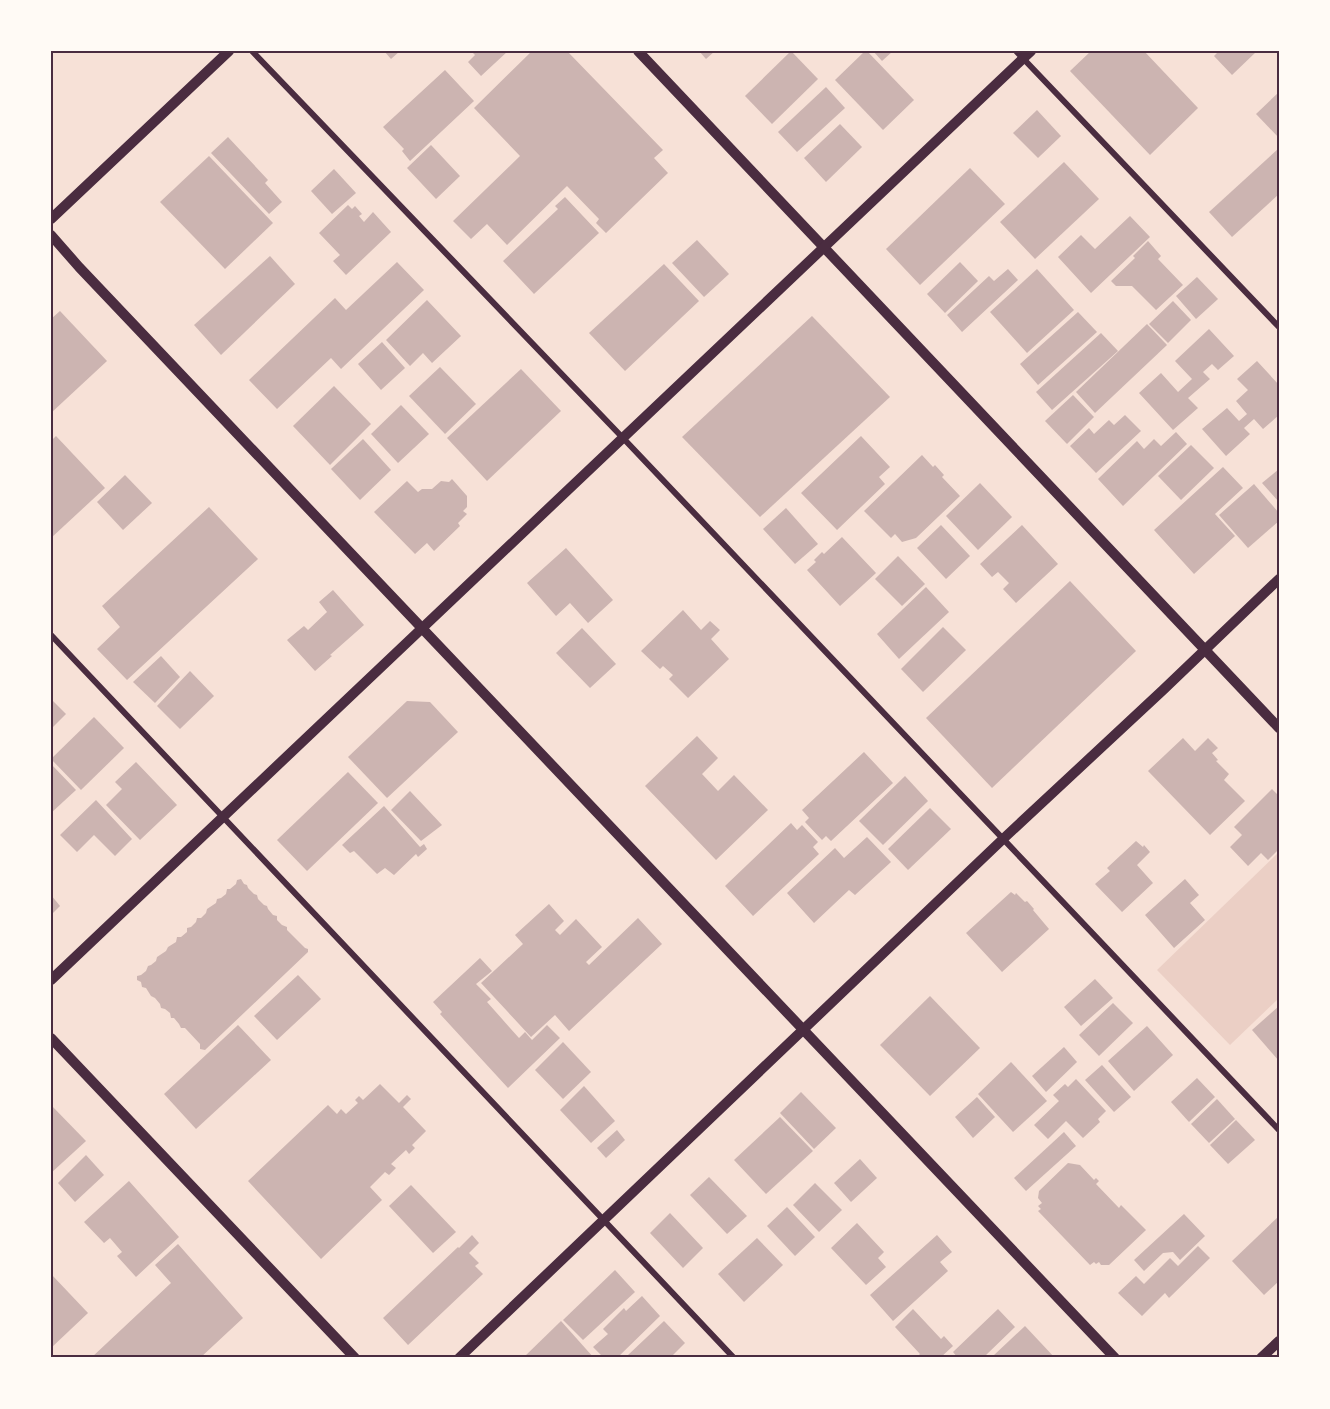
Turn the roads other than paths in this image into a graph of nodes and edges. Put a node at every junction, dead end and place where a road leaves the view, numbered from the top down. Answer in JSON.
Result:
{"nodes":[{"id":1,"x":229,"y":51,"type":"edge"},
{"id":2,"x":252,"y":51,"type":"edge"},
{"id":3,"x":638,"y":51,"type":"edge"},
{"id":4,"x":1023,"y":53,"type":"edge"},
{"id":5,"x":51,"y":219,"type":"edge"},
{"id":6,"x":51,"y":236,"type":"edge"},
{"id":7,"x":824,"y":248,"type":"junction"},
{"id":8,"x":1279,"y":327,"type":"edge"},
{"id":9,"x":623,"y":438,"type":"junction"},
{"id":10,"x":1279,"y":579,"type":"edge"},
{"id":11,"x":423,"y":627,"type":"junction"},
{"id":12,"x":51,"y":635,"type":"edge"},
{"id":13,"x":1205,"y":650,"type":"junction"},
{"id":14,"x":1279,"y":728,"type":"edge"},
{"id":15,"x":224,"y":817,"type":"junction"},
{"id":16,"x":1003,"y":839,"type":"junction"},
{"id":17,"x":51,"y":980,"type":"edge"},
{"id":18,"x":803,"y":1029,"type":"junction"},
{"id":19,"x":51,"y":1038,"type":"edge"},
{"id":20,"x":1279,"y":1130,"type":"edge"},
{"id":21,"x":604,"y":1220,"type":"junction"},
{"id":22,"x":1279,"y":1341,"type":"edge"},
{"id":23,"x":355,"y":1358,"type":"edge"},
{"id":24,"x":459,"y":1358,"type":"edge"},
{"id":25,"x":734,"y":1358,"type":"edge"},
{"id":26,"x":1115,"y":1358,"type":"edge"},
{"id":27,"x":1261,"y":1358,"type":"edge"}],
"edges":[{"from":1,"to":5,"type":"street"},
{"from":2,"to":9,"type":"street"},
{"from":3,"to":7,"type":"street"},
{"from":4,"to":7,"type":"street"},
{"from":4,"to":8,"type":"street"},
{"from":6,"to":11,"type":"street"},
{"from":7,"to":9,"type":"street"},
{"from":7,"to":13,"type":"street"},
{"from":9,"to":11,"type":"street"},
{"from":9,"to":16,"type":"street"},
{"from":10,"to":13,"type":"street"},
{"from":11,"to":15,"type":"street"},
{"from":11,"to":18,"type":"street"},
{"from":12,"to":15,"type":"street"},
{"from":13,"to":14,"type":"street"},
{"from":13,"to":16,"type":"street"},
{"from":15,"to":17,"type":"street"},
{"from":15,"to":21,"type":"street"},
{"from":16,"to":18,"type":"street"},
{"from":16,"to":20,"type":"street"},
{"from":18,"to":21,"type":"street"},
{"from":18,"to":26,"type":"street"},
{"from":19,"to":23,"type":"street"},
{"from":21,"to":24,"type":"street"},
{"from":21,"to":25,"type":"street"},
{"from":22,"to":27,"type":"street"}]}
